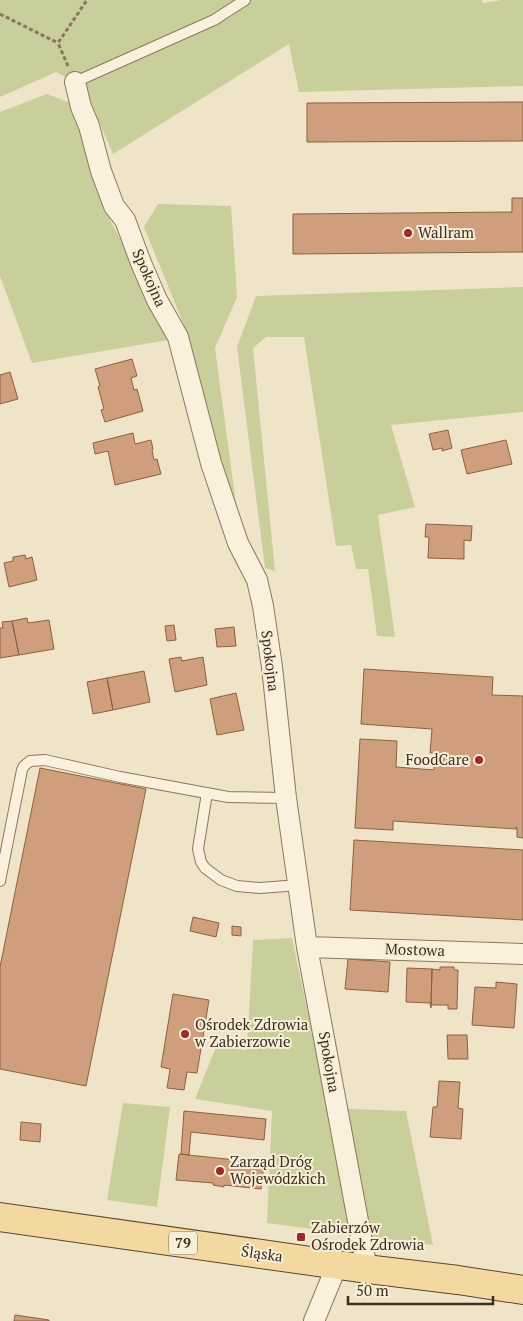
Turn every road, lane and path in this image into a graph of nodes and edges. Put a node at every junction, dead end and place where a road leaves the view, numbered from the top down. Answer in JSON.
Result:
{"nodes":[{"id":1,"x":87,"y":0,"type":"edge"},
{"id":2,"x":246,"y":0,"type":"edge"},
{"id":3,"x":0,"y":14,"type":"edge"},
{"id":4,"x":58,"y":43,"type":"junction"},
{"id":5,"x":75,"y":82,"type":"junction"},
{"id":6,"x":207,"y":793,"type":"junction"},
{"id":7,"x":286,"y":798,"type":"junction"},
{"id":8,"x":0,"y":881,"type":"edge"},
{"id":9,"x":299,"y":885,"type":"junction"},
{"id":10,"x":307,"y":946,"type":"junction"},
{"id":11,"x":523,"y":954,"type":"edge"},
{"id":12,"x":0,"y":1218,"type":"edge"},
{"id":13,"x":337,"y":1265,"type":"junction"},
{"id":14,"x":367,"y":1269,"type":"junction"},
{"id":15,"x":523,"y":1290,"type":"edge"},
{"id":16,"x":314,"y":1321,"type":"edge"}],
"edges":[{"from":1,"to":4,"type":"path"},
{"from":2,"to":5,"type":"lane"},
{"from":3,"to":4,"type":"path"},
{"from":4,"to":5,"type":"path"},
{"from":5,"to":7,"type":"street","name":"Spokojna"},
{"from":6,"to":7,"type":"lane"},
{"from":6,"to":8,"type":"lane"},
{"from":6,"to":9,"type":"lane"},
{"from":7,"to":9,"type":"street","name":"Spokojna"},
{"from":9,"to":10,"type":"street","name":"Spokojna"},
{"from":10,"to":11,"type":"street","name":"Mostowa"},
{"from":10,"to":14,"type":"street","name":"Spokojna"},
{"from":12,"to":13,"type":"main road","name":"Śląska","number":"79"},
{"from":13,"to":14,"type":"main road","name":"Śląska","number":"79"},
{"from":13,"to":16,"type":"street"},
{"from":14,"to":15,"type":"main road","name":"Śląska","number":"79"}]}
